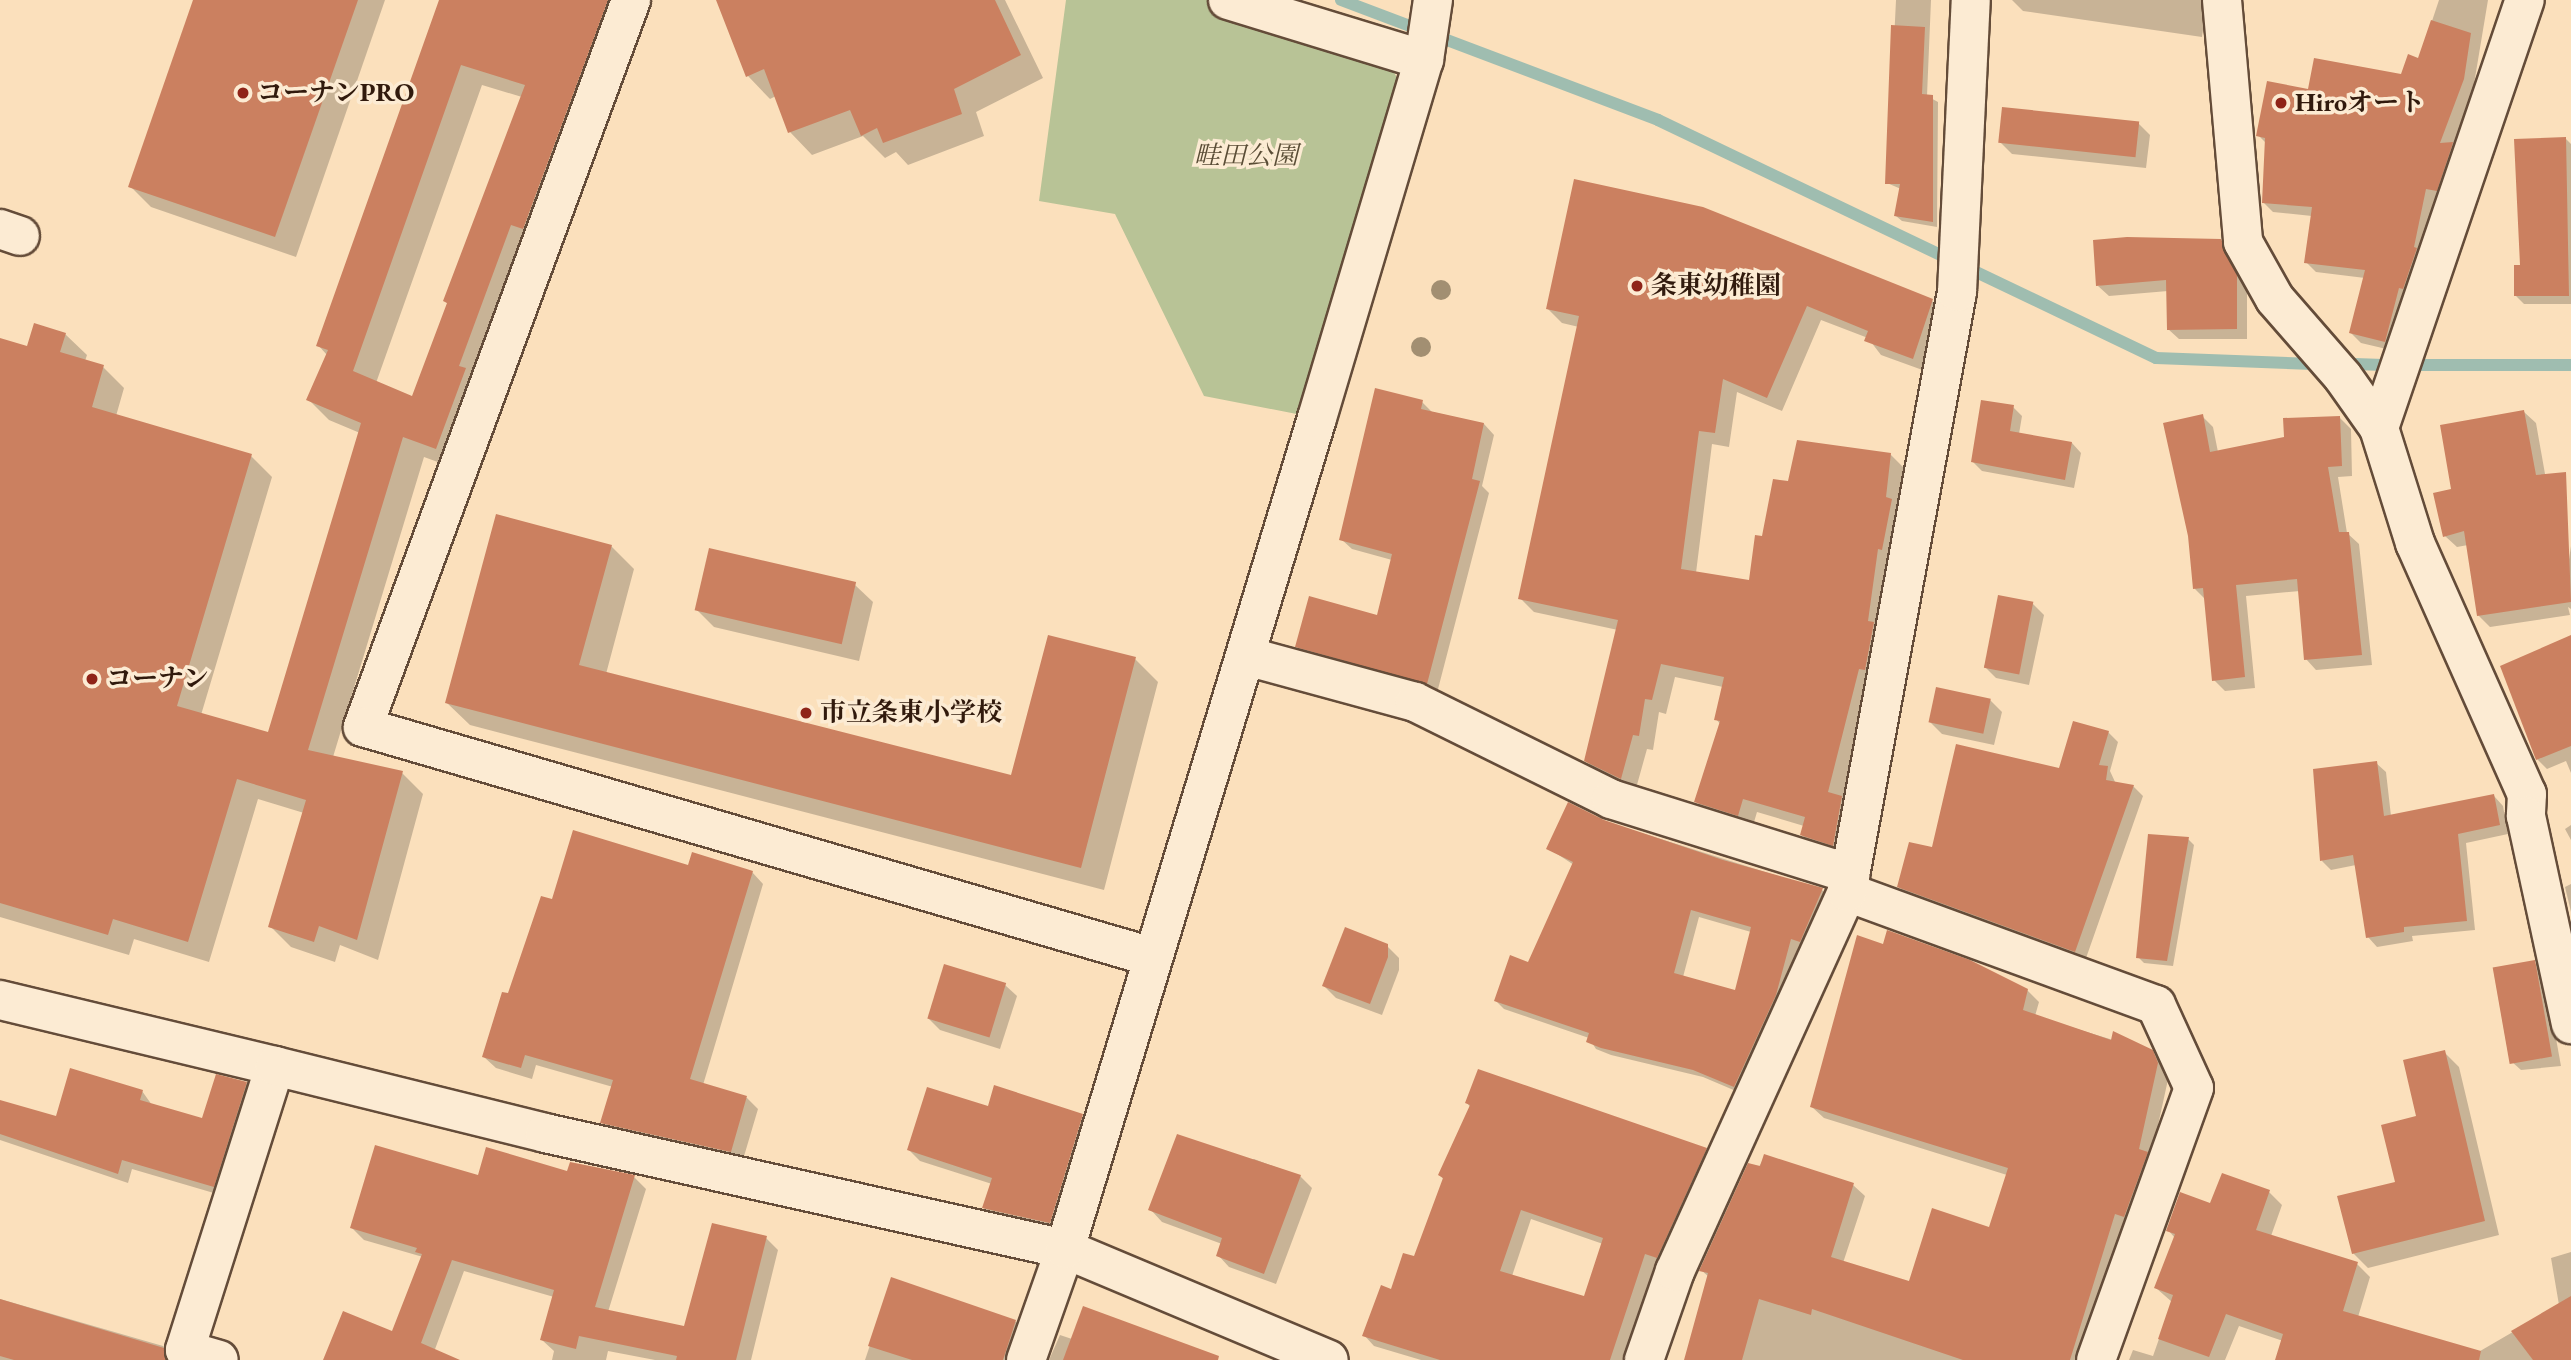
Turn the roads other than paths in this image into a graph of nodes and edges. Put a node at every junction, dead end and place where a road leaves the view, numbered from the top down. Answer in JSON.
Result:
{"nodes":[{"id":1,"x":631,"y":0,"type":"edge"},
{"id":2,"x":1228,"y":0,"type":"edge"},
{"id":3,"x":1433,"y":0,"type":"edge"},
{"id":4,"x":1971,"y":0,"type":"edge"},
{"id":5,"x":2222,"y":0,"type":"edge"},
{"id":6,"x":2525,"y":0,"type":"edge"},
{"id":7,"x":1424,"y":60,"type":"junction"},
{"id":8,"x":2379,"y":428,"type":"junction"},
{"id":9,"x":1246,"y":656,"type":"junction"},
{"id":10,"x":1849,"y":883,"type":"junction"},
{"id":11,"x":1152,"y":957,"type":"junction"},
{"id":12,"x":0,"y":1000,"type":"edge"},
{"id":13,"x":2571,"y":1024,"type":"edge"},
{"id":14,"x":275,"y":1066,"type":"junction"},
{"id":15,"x":1065,"y":1249,"type":"junction"},
{"id":16,"x":196,"y":1356,"type":"edge"},
{"id":17,"x":1026,"y":1360,"type":"edge"},
{"id":18,"x":1329,"y":1360,"type":"edge"},
{"id":19,"x":1644,"y":1360,"type":"edge"},
{"id":20,"x":2096,"y":1360,"type":"edge"}],
"edges":[{"from":1,"to":11,"type":"street"},
{"from":2,"to":7,"type":"street"},
{"from":3,"to":7,"type":"street"},
{"from":4,"to":10,"type":"street"},
{"from":5,"to":8,"type":"street"},
{"from":6,"to":8,"type":"street"},
{"from":7,"to":9,"type":"street"},
{"from":8,"to":13,"type":"street"},
{"from":9,"to":10,"type":"street"},
{"from":9,"to":11,"type":"street"},
{"from":10,"to":19,"type":"street"},
{"from":10,"to":20,"type":"street"},
{"from":11,"to":15,"type":"street"},
{"from":12,"to":14,"type":"street"},
{"from":14,"to":15,"type":"street"},
{"from":14,"to":16,"type":"street"},
{"from":15,"to":17,"type":"street"},
{"from":15,"to":18,"type":"street"}]}
